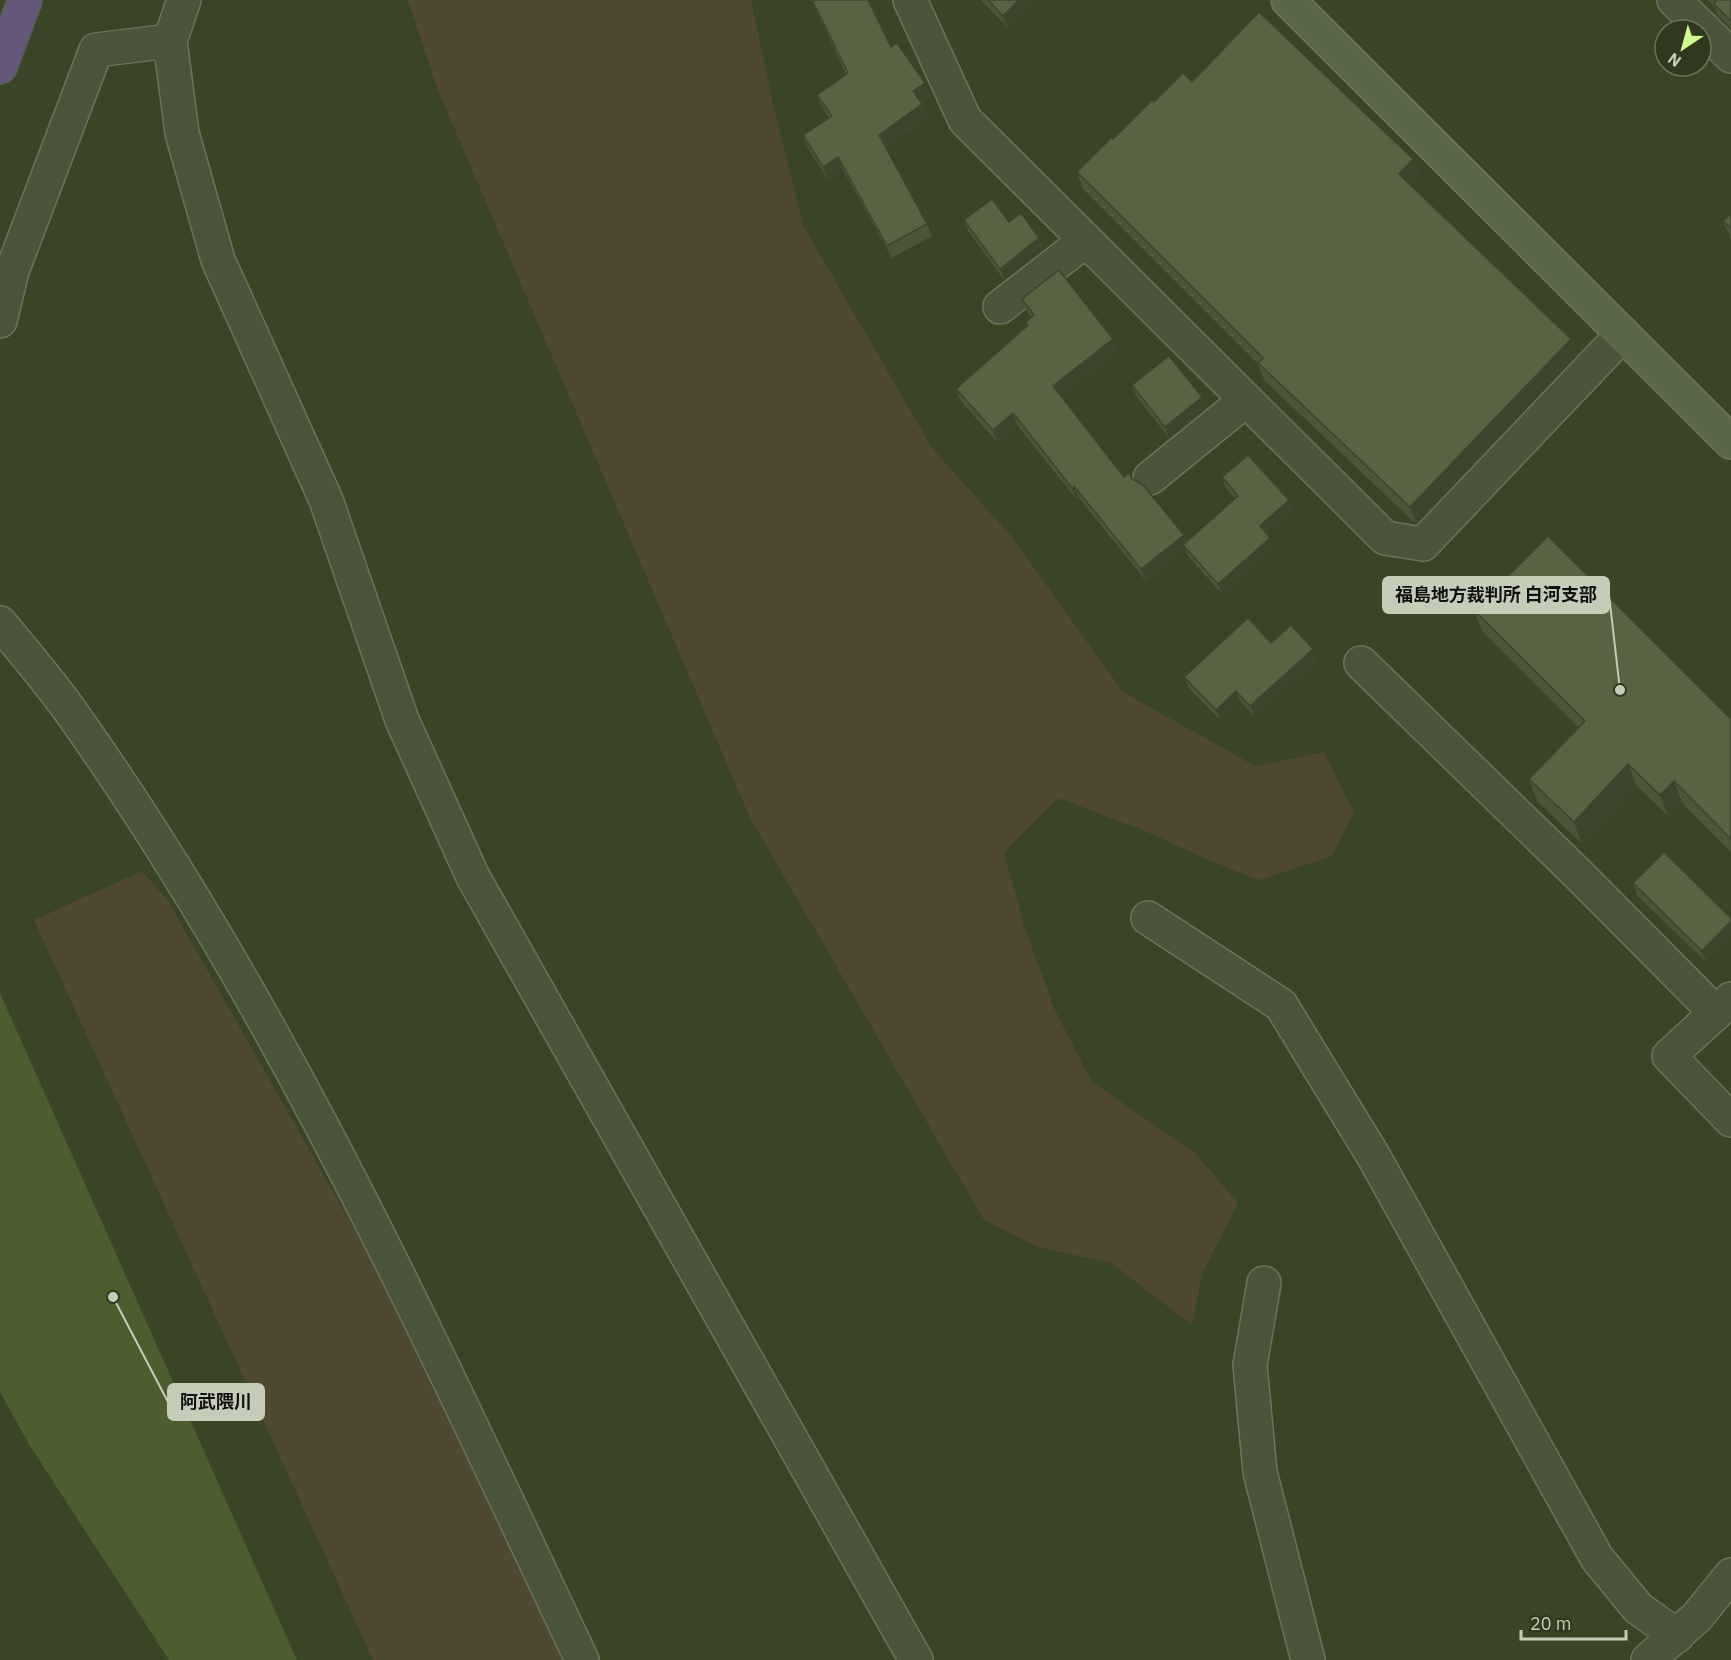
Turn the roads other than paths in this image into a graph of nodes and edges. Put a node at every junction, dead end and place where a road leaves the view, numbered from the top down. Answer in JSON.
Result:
{"nodes":[{"id":1,"x":25,"y":0,"type":"edge"},
{"id":2,"x":184,"y":0,"type":"edge"},
{"id":3,"x":910,"y":0,"type":"edge"},
{"id":4,"x":1288,"y":0,"type":"edge"},
{"id":5,"x":1685,"y":3,"type":"edge"},
{"id":6,"x":170,"y":41,"type":"junction"},
{"id":7,"x":1731,"y":56,"type":"edge"},
{"id":8,"x":0,"y":68,"type":"edge"},
{"id":9,"x":1085,"y":241,"type":"junction"},
{"id":10,"x":1000,"y":307,"type":"dead end"},
{"id":11,"x":0,"y":321,"type":"edge"},
{"id":12,"x":1623,"y":334,"type":"junction"},
{"id":13,"x":1246,"y":400,"type":"junction"},
{"id":14,"x":1731,"y":442,"type":"edge"},
{"id":15,"x":1150,"y":478,"type":"dead end"},
{"id":16,"x":0,"y":623,"type":"edge"},
{"id":17,"x":1361,"y":663,"type":"dead end"},
{"id":18,"x":1148,"y":918,"type":"dead end"},
{"id":19,"x":1723,"y":1006,"type":"edge"},
{"id":20,"x":1731,"y":1120,"type":"edge"},
{"id":21,"x":1264,"y":1283,"type":"dead end"},
{"id":22,"x":1731,"y":1575,"type":"edge"},
{"id":23,"x":1677,"y":1636,"type":"junction"},
{"id":24,"x":582,"y":1660,"type":"edge"},
{"id":25,"x":916,"y":1660,"type":"edge"},
{"id":26,"x":1308,"y":1660,"type":"edge"},
{"id":27,"x":1648,"y":1660,"type":"edge"}],
"edges":[{"from":1,"to":8,"type":"highway"},
{"from":2,"to":6,"type":"street"},
{"from":3,"to":9,"type":"street"},
{"from":4,"to":12,"type":"street"},
{"from":5,"to":7,"type":"street"},
{"from":6,"to":11,"type":"street"},
{"from":6,"to":25,"type":"street"},
{"from":9,"to":10,"type":"street"},
{"from":9,"to":13,"type":"street"},
{"from":12,"to":13,"type":"street"},
{"from":12,"to":14,"type":"street"},
{"from":13,"to":15,"type":"street"},
{"from":16,"to":24,"type":"street"},
{"from":17,"to":19,"type":"street"},
{"from":18,"to":23,"type":"street"},
{"from":19,"to":20,"type":"street"},
{"from":21,"to":26,"type":"street"},
{"from":22,"to":23,"type":"street"},
{"from":23,"to":27,"type":"street"}]}
